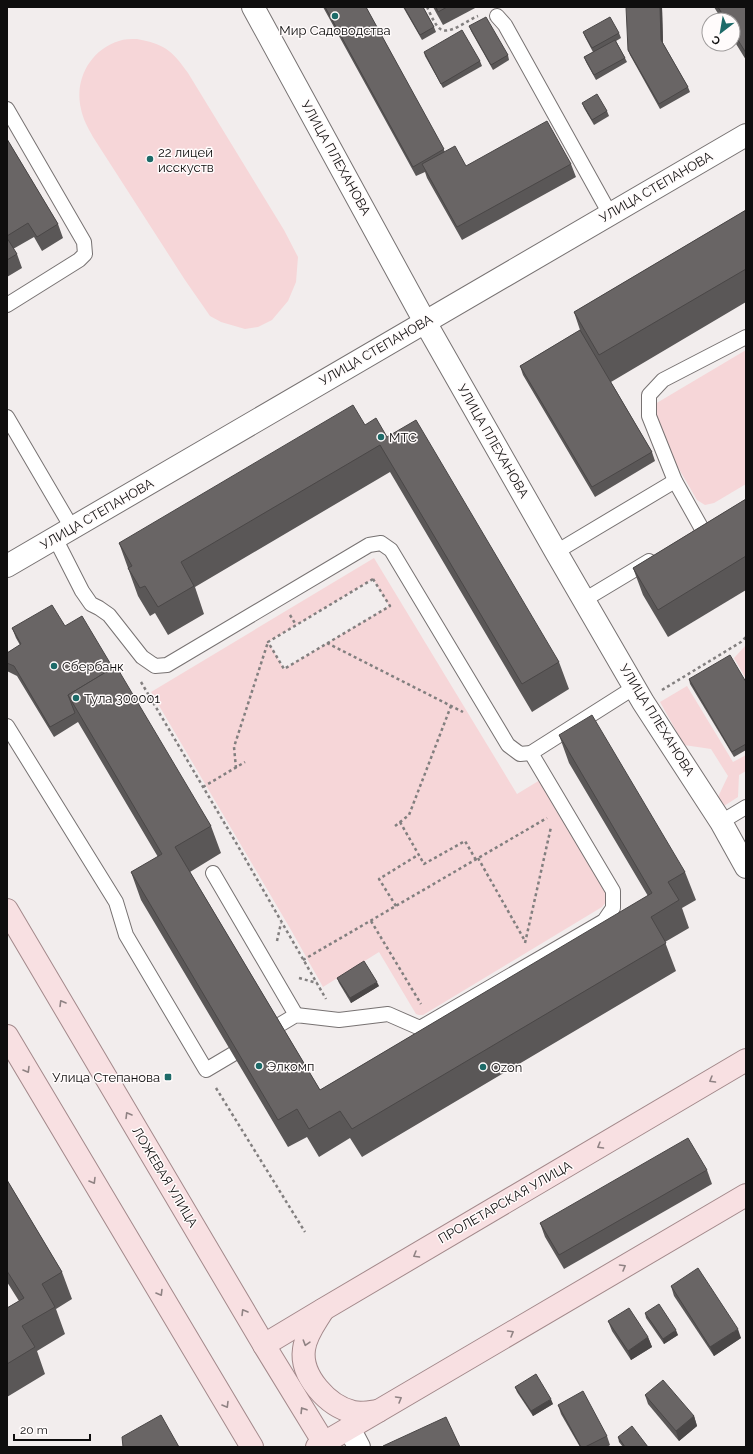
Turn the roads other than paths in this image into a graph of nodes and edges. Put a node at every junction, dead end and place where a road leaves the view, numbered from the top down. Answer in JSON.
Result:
{"nodes":[{"id":1,"x":253,"y":7,"type":"edge"},
{"id":2,"x":497,"y":16,"type":"road end"},
{"id":3,"x":7,"y":109,"type":"edge"},
{"id":4,"x":746,"y":135,"type":"edge"},
{"id":5,"x":610,"y":214,"type":"junction"},
{"id":6,"x":7,"y":305,"type":"edge"},
{"id":7,"x":425,"y":322,"type":"junction"},
{"id":8,"x":746,"y":337,"type":"edge"},
{"id":9,"x":7,"y":417,"type":"edge"},
{"id":10,"x":675,"y":482,"type":"junction"},
{"id":11,"x":714,"y":521,"type":"edge"},
{"id":12,"x":702,"y":529,"type":"junction"},
{"id":13,"x":63,"y":533,"type":"junction"},
{"id":14,"x":689,"y":537,"type":"edge"},
{"id":15,"x":556,"y":552,"type":"junction"},
{"id":16,"x":663,"y":553,"type":"edge"},
{"id":17,"x":7,"y":566,"type":"edge"},
{"id":18,"x":584,"y":600,"type":"junction"},
{"id":19,"x":639,"y":694,"type":"junction"},
{"id":20,"x":7,"y":726,"type":"edge"},
{"id":21,"x":531,"y":753,"type":"junction"},
{"id":22,"x":746,"y":807,"type":"edge"},
{"id":23,"x":721,"y":822,"type":"junction"},
{"id":24,"x":746,"y":867,"type":"edge"},
{"id":25,"x":213,"y":873,"type":"dead end"},
{"id":26,"x":7,"y":910,"type":"edge"},
{"id":27,"x":296,"y":1015,"type":"junction"},
{"id":28,"x":276,"y":1027,"type":"edge"},
{"id":29,"x":7,"y":1036,"type":"edge"},
{"id":30,"x":233,"y":1054,"type":"edge"},
{"id":31,"x":746,"y":1060,"type":"edge"},
{"id":32,"x":746,"y":1195,"type":"edge"},
{"id":33,"x":324,"y":1309,"type":"junction"},
{"id":34,"x":264,"y":1345,"type":"junction"},
{"id":35,"x":380,"y":1411,"type":"junction"},
{"id":36,"x":349,"y":1428,"type":"junction"},
{"id":37,"x":320,"y":1445,"type":"edge"},
{"id":38,"x":252,"y":1447,"type":"edge"},
{"id":39,"x":359,"y":1447,"type":"edge"}],
"edges":[{"from":1,"to":7,"type":"street","name":"УЛИЦА ПЛЕХАНОВА"},
{"from":2,"to":5,"type":"lane"},
{"from":3,"to":6,"type":"lane"},
{"from":4,"to":5,"type":"street","name":"УЛИЦА СТЕПАНОВА"},
{"from":5,"to":7,"type":"street","name":"УЛИЦА СТЕПАНОВА"},
{"from":7,"to":13,"type":"street","name":"УЛИЦА СТЕПАНОВА"},
{"from":7,"to":15,"type":"street","name":"УЛИЦА ПЛЕХАНОВА"},
{"from":8,"to":10,"type":"lane"},
{"from":9,"to":13,"type":"lane"},
{"from":10,"to":12,"type":"lane"},
{"from":10,"to":15,"type":"lane"},
{"from":11,"to":12,"type":"lane"},
{"from":12,"to":14,"type":"lane"},
{"from":13,"to":17,"type":"street","name":"УЛИЦА СТЕПАНОВА"},
{"from":13,"to":21,"type":"lane"},
{"from":15,"to":18,"type":"street","name":"УЛИЦА ПЛЕХАНОВА"},
{"from":16,"to":18,"type":"lane"},
{"from":18,"to":19,"type":"street","name":"УЛИЦА ПЛЕХАНОВА"},
{"from":19,"to":21,"type":"lane"},
{"from":19,"to":23,"type":"street","name":"УЛИЦА ПЛЕХАНОВА"},
{"from":20,"to":30,"type":"lane"},
{"from":21,"to":27,"type":"lane"},
{"from":22,"to":23,"type":"lane"},
{"from":23,"to":24,"type":"street","name":"УЛИЦА ПЛЕХАНОВА"},
{"from":25,"to":27,"type":"lane"},
{"from":34,"to":26,"type":"main road","name":"ЛОЖЕВАЯ УЛИЦА","one_way":true},
{"from":27,"to":28,"type":"lane"},
{"from":29,"to":38,"type":"main road","one_way":true},
{"from":31,"to":33,"type":"main road","name":"ПРОЛЕТАРСКАЯ УЛИЦА","one_way":true},
{"from":35,"to":32,"type":"main road","one_way":true},
{"from":33,"to":34,"type":"main road","name":"ПРОЛЕТАРСКАЯ УЛИЦА"},
{"from":33,"to":35,"type":"main road","one_way":true},
{"from":37,"to":34,"type":"main road","name":"ЛОЖЕВАЯ УЛИЦА","one_way":true},
{"from":35,"to":36,"type":"main road"},
{"from":36,"to":37,"type":"main road"},
{"from":36,"to":39,"type":"street"}]}
